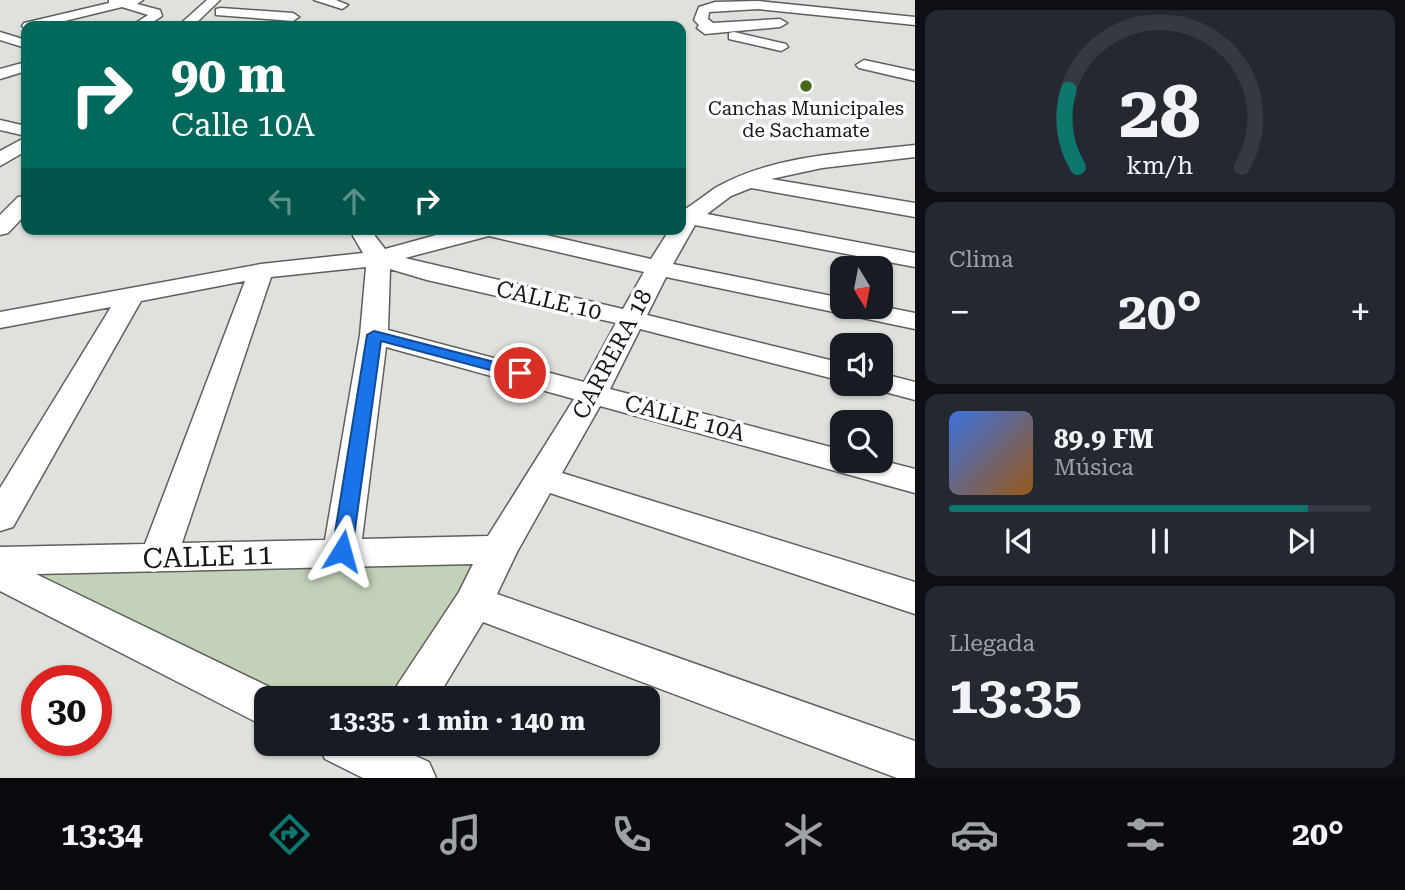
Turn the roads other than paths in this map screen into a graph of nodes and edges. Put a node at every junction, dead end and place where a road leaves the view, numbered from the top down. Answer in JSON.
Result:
{"nodes":[{"id":1,"x":107,"y":0,"type":"edge"},
{"id":2,"x":137,"y":0,"type":"edge"},
{"id":3,"x":214,"y":0,"type":"edge"},
{"id":4,"x":230,"y":0,"type":"edge"},
{"id":5,"x":320,"y":0,"type":"edge"},
{"id":6,"x":123,"y":3,"type":"junction"},
{"id":7,"x":342,"y":5,"type":"dead end"},
{"id":8,"x":293,"y":17,"type":"dead end"},
{"id":9,"x":51,"y":21,"type":"edge"},
{"id":10,"x":147,"y":21,"type":"edge"},
{"id":11,"x":191,"y":21,"type":"edge"},
{"id":12,"x":780,"y":23,"type":"dead end"},
{"id":13,"x":915,"y":23,"type":"edge"},
{"id":14,"x":21,"y":29,"type":"edge"},
{"id":15,"x":715,"y":29,"type":"junction"},
{"id":16,"x":0,"y":35,"type":"edge"},
{"id":17,"x":21,"y":42,"type":"edge"},
{"id":18,"x":781,"y":47,"type":"dead end"},
{"id":19,"x":893,"y":63,"type":"dead end"},
{"id":20,"x":864,"y":65,"type":"dead end"},
{"id":21,"x":915,"y":67,"type":"edge"},
{"id":22,"x":21,"y":68,"type":"edge"},
{"id":23,"x":0,"y":74,"type":"edge"},
{"id":24,"x":915,"y":76,"type":"edge"},
{"id":25,"x":0,"y":125,"type":"edge"},
{"id":26,"x":21,"y":130,"type":"edge"},
{"id":27,"x":21,"y":146,"type":"edge"},
{"id":28,"x":915,"y":151,"type":"edge"},
{"id":29,"x":0,"y":160,"type":"edge"},
{"id":30,"x":746,"y":181,"type":"junction"},
{"id":31,"x":21,"y":209,"type":"edge"},
{"id":32,"x":915,"y":210,"type":"edge"},
{"id":33,"x":686,"y":215,"type":"edge"},
{"id":34,"x":686,"y":216,"type":"edge"},
{"id":35,"x":10,"y":225,"type":"edge"},
{"id":36,"x":437,"y":235,"type":"edge"},
{"id":37,"x":513,"y":235,"type":"edge"},
{"id":38,"x":675,"y":235,"type":"edge"},
{"id":39,"x":370,"y":243,"type":"edge"},
{"id":40,"x":915,"y":260,"type":"edge"},
{"id":41,"x":658,"y":268,"type":"junction"},
{"id":42,"x":261,"y":271,"type":"junction"},
{"id":43,"x":132,"y":293,"type":"junction"},
{"id":44,"x":830,"y":303,"type":"edge"},
{"id":45,"x":893,"y":316,"type":"edge"},
{"id":46,"x":632,"y":319,"type":"junction"},
{"id":47,"x":0,"y":320,"type":"edge"},
{"id":48,"x":915,"y":321,"type":"edge"},
{"id":49,"x":374,"y":335,"type":"junction"},
{"id":50,"x":830,"y":369,"type":"edge"},
{"id":51,"x":893,"y":385,"type":"edge"},
{"id":52,"x":915,"y":391,"type":"edge"},
{"id":53,"x":593,"y":393,"type":"junction"},
{"id":54,"x":543,"y":479,"type":"junction"},
{"id":55,"x":915,"y":481,"type":"edge"},
{"id":56,"x":0,"y":518,"type":"edge"},
{"id":57,"x":499,"y":550,"type":"junction"},
{"id":58,"x":342,"y":551,"type":"junction"},
{"id":59,"x":159,"y":557,"type":"junction"},
{"id":60,"x":0,"y":561,"type":"edge"},
{"id":61,"x":0,"y":574,"type":"edge"},
{"id":62,"x":915,"y":598,"type":"edge"},
{"id":63,"x":474,"y":602,"type":"junction"},
{"id":64,"x":421,"y":686,"type":"edge"},
{"id":65,"x":254,"y":700,"type":"edge"},
{"id":66,"x":915,"y":763,"type":"edge"}],
"edges":[{"from":1,"to":6,"type":"street"},
{"from":2,"to":6,"type":"street"},
{"from":3,"to":11,"type":"street"},
{"from":4,"to":8,"type":"street"},
{"from":5,"to":7,"type":"street"},
{"from":6,"to":9,"type":"street"},
{"from":6,"to":10,"type":"street"},
{"from":12,"to":15,"type":"street"},
{"from":13,"to":15,"type":"street"},
{"from":14,"to":16,"type":"street"},
{"from":15,"to":18,"type":"street"},
{"from":16,"to":17,"type":"street"},
{"from":19,"to":21,"type":"street"},
{"from":20,"to":24,"type":"street"},
{"from":22,"to":23,"type":"street"},
{"from":25,"to":26,"type":"street"},
{"from":27,"to":29,"type":"street"},
{"from":28,"to":30,"type":"street","name":"CARRERA 18"},
{"from":30,"to":32,"type":"street"},
{"from":30,"to":33,"type":"street","name":"CARRERA 18"},
{"from":31,"to":35,"type":"street"},
{"from":34,"to":40,"type":"street"},
{"from":36,"to":39,"type":"street"},
{"from":37,"to":41,"type":"street"},
{"from":38,"to":41,"type":"street","name":"CARRERA 18"},
{"from":39,"to":42,"type":"street"},
{"from":39,"to":46,"type":"street","name":"CALLE 10"},
{"from":39,"to":49,"type":"street"},
{"from":41,"to":44,"type":"street"},
{"from":41,"to":46,"type":"street","name":"CARRERA 18"},
{"from":42,"to":43,"type":"street"},
{"from":42,"to":59,"type":"street"},
{"from":43,"to":47,"type":"street"},
{"from":43,"to":56,"type":"street"},
{"from":45,"to":48,"type":"street"},
{"from":46,"to":50,"type":"street","name":"CALLE 10"},
{"from":46,"to":53,"type":"street","name":"CARRERA 18"},
{"from":49,"to":53,"type":"street","name":"CALLE 10A"},
{"from":49,"to":58,"type":"street"},
{"from":51,"to":52,"type":"street"},
{"from":53,"to":54,"type":"street","name":"CARRERA 18"},
{"from":53,"to":55,"type":"street","name":"CALLE 10A"},
{"from":54,"to":57,"type":"street","name":"CARRERA 18"},
{"from":54,"to":62,"type":"street"},
{"from":57,"to":58,"type":"street","name":"CALLE 11"},
{"from":57,"to":63,"type":"street","name":"CARRERA 18"},
{"from":58,"to":59,"type":"street","name":"CALLE 11"},
{"from":59,"to":60,"type":"street","name":"CALLE 11"},
{"from":61,"to":65,"type":"street"},
{"from":63,"to":64,"type":"street","name":"CARRERA 18"},
{"from":63,"to":66,"type":"street"}]}
